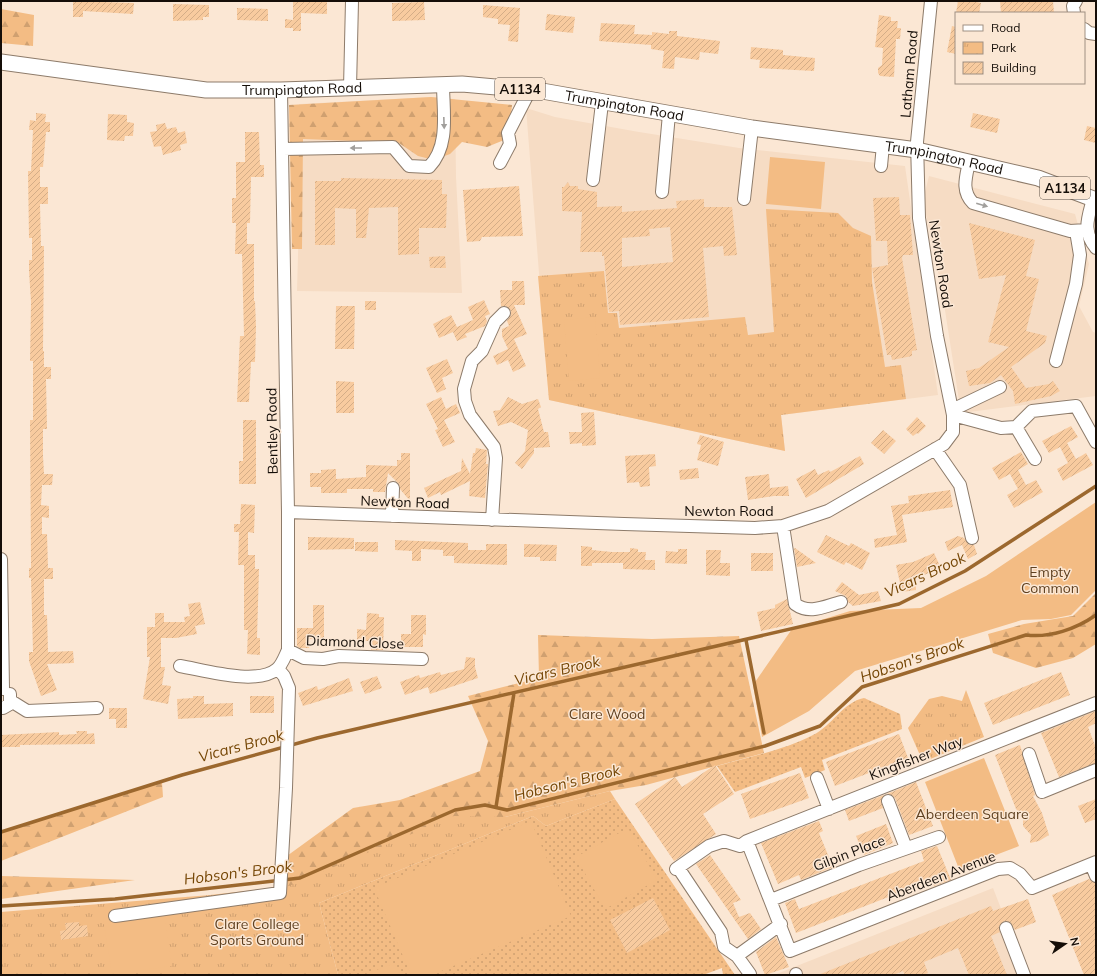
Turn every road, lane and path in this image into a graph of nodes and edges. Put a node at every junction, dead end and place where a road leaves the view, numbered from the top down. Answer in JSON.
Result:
{"nodes":[{"id":1,"x":352,"y":1,"type":"edge"},
{"id":2,"x":931,"y":1,"type":"edge"},
{"id":3,"x":1076,"y":1,"type":"edge"},
{"id":4,"x":1074,"y":12,"type":"edge"},
{"id":5,"x":1085,"y":30,"type":"edge"},
{"id":6,"x":1096,"y":34,"type":"edge"},
{"id":7,"x":1,"y":62,"type":"edge"},
{"id":8,"x":443,"y":84,"type":"junction"},
{"id":9,"x":350,"y":88,"type":"junction"},
{"id":10,"x":281,"y":90,"type":"junction"},
{"id":11,"x":530,"y":90,"type":"junction"},
{"id":12,"x":602,"y":103,"type":"junction"},
{"id":13,"x":669,"y":114,"type":"junction"},
{"id":14,"x":752,"y":128,"type":"junction"},
{"id":15,"x":883,"y":145,"type":"junction"},
{"id":16,"x":283,"y":148,"type":"junction"},
{"id":17,"x":917,"y":150,"type":"junction"},
{"id":18,"x":969,"y":162,"type":"junction"},
{"id":19,"x":500,"y":164,"type":"dead end"},
{"id":20,"x":881,"y":166,"type":"dead end"},
{"id":21,"x":593,"y":180,"type":"dead end"},
{"id":22,"x":662,"y":192,"type":"dead end"},
{"id":23,"x":744,"y":199,"type":"dead end"},
{"id":24,"x":1095,"y":199,"type":"edge"},
{"id":25,"x":1081,"y":230,"type":"junction"},
{"id":26,"x":1096,"y":248,"type":"edge"},
{"id":27,"x":504,"y":313,"type":"dead end"},
{"id":28,"x":1056,"y":361,"type":"dead end"},
{"id":29,"x":1000,"y":387,"type":"dead end"},
{"id":30,"x":953,"y":413,"type":"junction"},
{"id":31,"x":1016,"y":427,"type":"junction"},
{"id":32,"x":1096,"y":442,"type":"edge"},
{"id":33,"x":936,"y":449,"type":"junction"},
{"id":34,"x":1035,"y":459,"type":"dead end"},
{"id":35,"x":393,"y":488,"type":"dead end"},
{"id":36,"x":288,"y":512,"type":"junction"},
{"id":37,"x":392,"y":516,"type":"junction"},
{"id":38,"x":492,"y":520,"type":"junction"},
{"id":39,"x":783,"y":526,"type":"junction"},
{"id":40,"x":972,"y":538,"type":"dead end"},
{"id":41,"x":1,"y":559,"type":"edge"},
{"id":42,"x":841,"y":602,"type":"dead end"},
{"id":43,"x":288,"y":650,"type":"junction"},
{"id":44,"x":422,"y":659,"type":"dead end"},
{"id":45,"x":180,"y":666,"type":"dead end"},
{"id":46,"x":278,"y":669,"type":"junction"},
{"id":47,"x":2,"y":689,"type":"edge"},
{"id":48,"x":1096,"y":703,"type":"edge"},
{"id":49,"x":6,"y":704,"type":"edge"},
{"id":50,"x":97,"y":708,"type":"dead end"},
{"id":51,"x":1029,"y":754,"type":"dead end"},
{"id":52,"x":1096,"y":770,"type":"edge"},
{"id":53,"x":817,"y":778,"type":"dead end"},
{"id":54,"x":888,"y":801,"type":"dead end"},
{"id":55,"x":828,"y":809,"type":"junction"},
{"id":56,"x":939,"y":837,"type":"dead end"},
{"id":57,"x":742,"y":843,"type":"junction"},
{"id":58,"x":906,"y":848,"type":"junction"},
{"id":59,"x":1094,"y":863,"type":"edge"},
{"id":60,"x":1096,"y":876,"type":"edge"},
{"id":61,"x":771,"y":900,"type":"junction"},
{"id":62,"x":115,"y":916,"type":"dead end"},
{"id":63,"x":780,"y":924,"type":"junction"},
{"id":64,"x":1006,"y":928,"type":"dead end"},
{"id":65,"x":737,"y":956,"type":"junction"},
{"id":66,"x":750,"y":974,"type":"dead end"},
{"id":67,"x":1024,"y":975,"type":"edge"}],
"edges":[{"from":1,"to":9,"type":"street"},
{"from":2,"to":17,"type":"street","name":"Latham Road"},
{"from":3,"to":4,"type":"street"},
{"from":5,"to":6,"type":"street"},
{"from":7,"to":10,"type":"main road","name":"Trumpington Road","number":"A1134"},
{"from":8,"to":9,"type":"main road","name":"Trumpington Road","number":"A1134"},
{"from":8,"to":11,"type":"main road","name":"Trumpington Road","number":"A1134"},
{"from":8,"to":16,"type":"street","one_way":true},
{"from":9,"to":10,"type":"main road","name":"Trumpington Road","number":"A1134"},
{"from":10,"to":16,"type":"street","name":"Bentley Road"},
{"from":11,"to":12,"type":"main road","name":"Trumpington Road","number":"A1134"},
{"from":11,"to":19,"type":"street"},
{"from":12,"to":13,"type":"main road","name":"Trumpington Road","number":"A1134"},
{"from":12,"to":21,"type":"street"},
{"from":13,"to":14,"type":"main road","name":"Trumpington Road","number":"A1134"},
{"from":13,"to":22,"type":"street"},
{"from":14,"to":15,"type":"main road","name":"Trumpington Road","number":"A1134"},
{"from":14,"to":23,"type":"street"},
{"from":15,"to":17,"type":"main road","name":"Trumpington Road","number":"A1134"},
{"from":15,"to":20,"type":"street"},
{"from":16,"to":36,"type":"street","name":"Bentley Road"},
{"from":17,"to":18,"type":"main road","name":"Trumpington Road","number":"A1134"},
{"from":17,"to":30,"type":"street","name":"Newton Road"},
{"from":18,"to":24,"type":"main road","name":"Trumpington Road","number":"A1134"},
{"from":18,"to":25,"type":"street","one_way":true},
{"from":24,"to":25,"type":"street"},
{"from":25,"to":26,"type":"street"},
{"from":25,"to":28,"type":"street"},
{"from":27,"to":38,"type":"street"},
{"from":29,"to":30,"type":"street"},
{"from":30,"to":31,"type":"street"},
{"from":30,"to":33,"type":"street","name":"Newton Road"},
{"from":31,"to":32,"type":"street"},
{"from":31,"to":34,"type":"street"},
{"from":33,"to":39,"type":"street","name":"Newton Road"},
{"from":33,"to":40,"type":"street"},
{"from":35,"to":37,"type":"street"},
{"from":36,"to":37,"type":"street","name":"Newton Road"},
{"from":36,"to":43,"type":"street","name":"Bentley Road"},
{"from":37,"to":38,"type":"street","name":"Newton Road"},
{"from":38,"to":39,"type":"street","name":"Newton Road"},
{"from":39,"to":42,"type":"street"},
{"from":41,"to":47,"type":"street"},
{"from":43,"to":44,"type":"street","name":"Diamond Close"},
{"from":43,"to":46,"type":"street","name":"Bentley Road"},
{"from":45,"to":46,"type":"street"},
{"from":46,"to":62,"type":"street"},
{"from":47,"to":49,"type":"street"},
{"from":48,"to":55,"type":"street","name":"Kingfisher Way"},
{"from":49,"to":50,"type":"street"},
{"from":51,"to":52,"type":"street"},
{"from":53,"to":55,"type":"street"},
{"from":54,"to":58,"type":"street"},
{"from":55,"to":57,"type":"street","name":"Kingfisher Way"},
{"from":56,"to":58,"type":"street","name":"Gilpin Place"},
{"from":57,"to":61,"type":"street"},
{"from":57,"to":65,"type":"street"},
{"from":58,"to":61,"type":"street","name":"Gilpin Place"},
{"from":59,"to":60,"type":"street"},
{"from":59,"to":63,"type":"street","name":"Aberdeen Avenue"},
{"from":61,"to":63,"type":"street"},
{"from":63,"to":65,"type":"street"},
{"from":64,"to":67,"type":"street"},
{"from":65,"to":66,"type":"street"}]}
